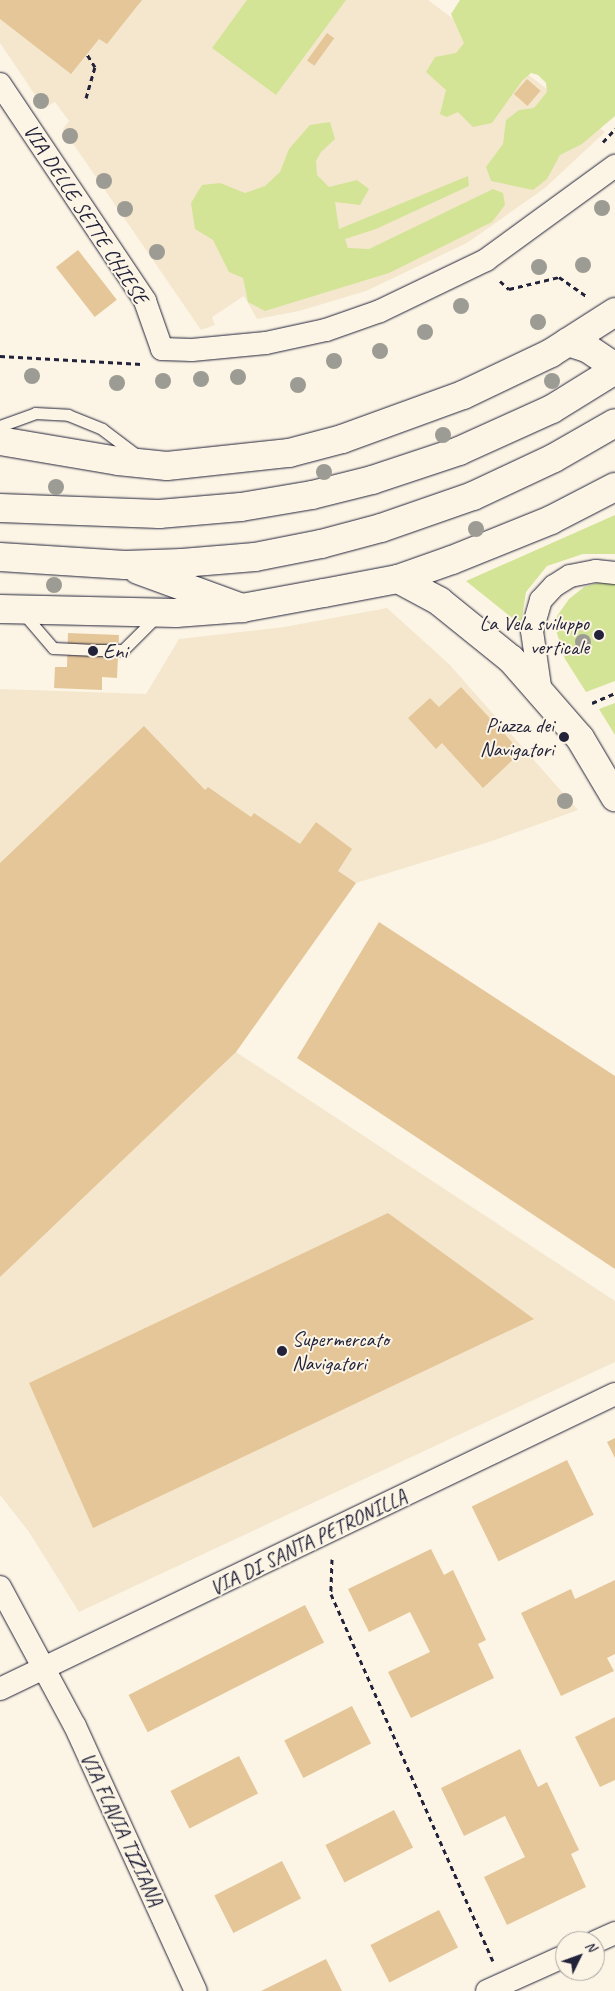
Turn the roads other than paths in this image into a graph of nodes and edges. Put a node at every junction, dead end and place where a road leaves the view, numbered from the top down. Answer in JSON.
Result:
{"nodes":[{"id":1,"x":0,"y":84,"type":"edge"},
{"id":2,"x":615,"y":166,"type":"edge"},
{"id":3,"x":604,"y":307,"type":"edge"},
{"id":4,"x":568,"y":342,"type":"junction"},
{"id":5,"x":615,"y":369,"type":"edge"},
{"id":6,"x":615,"y":423,"type":"edge"},
{"id":7,"x":0,"y":426,"type":"edge"},
{"id":8,"x":0,"y":441,"type":"edge"},
{"id":9,"x":148,"y":464,"type":"junction"},
{"id":10,"x":615,"y":487,"type":"edge"},
{"id":11,"x":0,"y":508,"type":"edge"},
{"id":12,"x":0,"y":557,"type":"edge"},
{"id":13,"x":125,"y":565,"type":"junction"},
{"id":14,"x":615,"y":573,"type":"edge"},
{"id":15,"x":398,"y":579,"type":"junction"},
{"id":16,"x":242,"y":608,"type":"junction"},
{"id":17,"x":10,"y":610,"type":"edge"},
{"id":18,"x":160,"y":614,"type":"junction"},
{"id":19,"x":541,"y":693,"type":"junction"},
{"id":20,"x":615,"y":797,"type":"edge"},
{"id":21,"x":615,"y":1394,"type":"edge"},
{"id":22,"x":0,"y":1587,"type":"edge"},
{"id":23,"x":45,"y":1668,"type":"junction"},
{"id":24,"x":0,"y":1689,"type":"edge"},
{"id":25,"x":555,"y":1961,"type":"edge"},
{"id":26,"x":495,"y":1988,"type":"edge"},
{"id":27,"x":196,"y":1991,"type":"edge"}],
"edges":[{"from":1,"to":2,"type":"street","name":"VIA DELLE SETTE CHIESE"},
{"from":3,"to":4,"type":"main road"},
{"from":4,"to":5,"type":"main road"},
{"from":4,"to":9,"type":"main road"},
{"from":5,"to":11,"type":"main road"},
{"from":6,"to":13,"type":"main road"},
{"from":7,"to":9,"type":"lane"},
{"from":8,"to":9,"type":"main road"},
{"from":10,"to":15,"type":"main road"},
{"from":12,"to":13,"type":"main road"},
{"from":13,"to":16,"type":"main road"},
{"from":14,"to":19,"type":"street"},
{"from":15,"to":16,"type":"main road"},
{"from":15,"to":19,"type":"main road"},
{"from":16,"to":18,"type":"main road"},
{"from":17,"to":18,"type":"main road"},
{"from":17,"to":18,"type":"lane"},
{"from":19,"to":20,"type":"main road"},
{"from":21,"to":23,"type":"street","name":"VIA DI SANTA PETRONILLA"},
{"from":22,"to":23,"type":"street","name":"VIA FLAVIA TIZIANA"},
{"from":23,"to":24,"type":"street","name":"VIA DI SANTA PETRONILLA"},
{"from":23,"to":27,"type":"street","name":"VIA FLAVIA TIZIANA"},
{"from":25,"to":26,"type":"street"}]}
